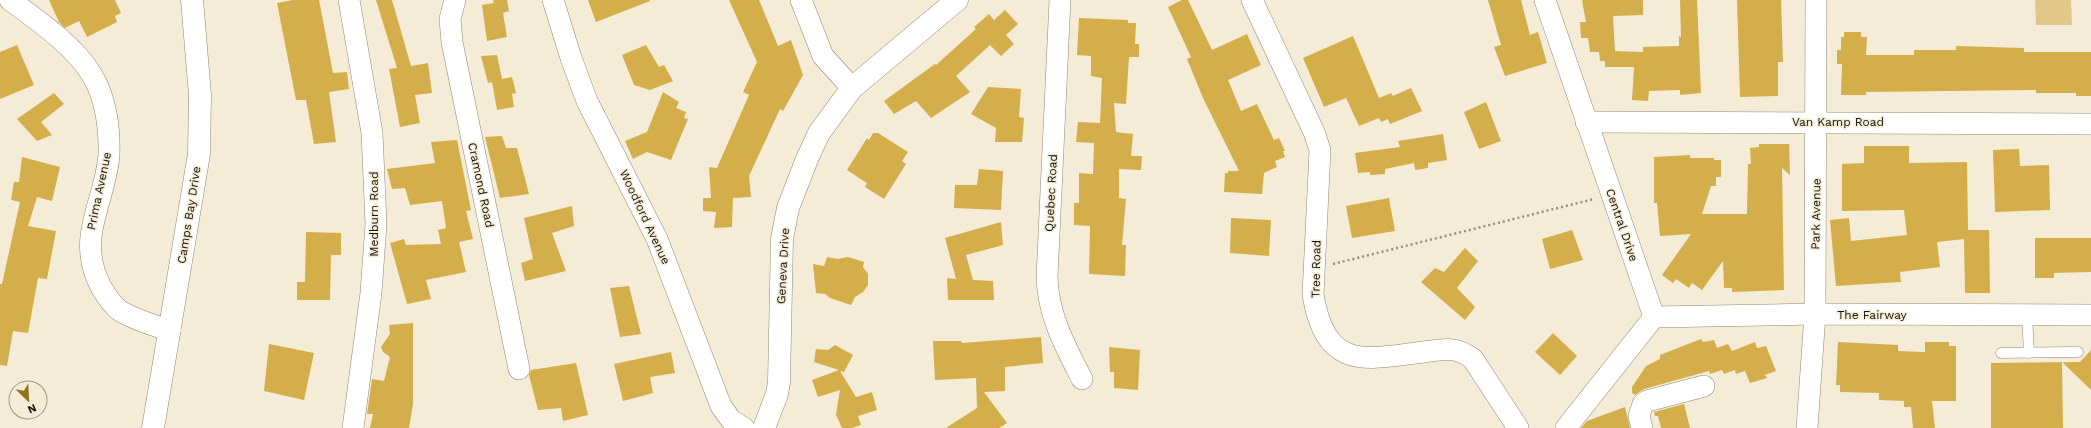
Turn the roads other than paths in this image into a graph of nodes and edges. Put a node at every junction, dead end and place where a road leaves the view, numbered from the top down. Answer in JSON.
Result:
{"nodes":[{"id":1,"x":10,"y":0,"type":"edge"},
{"id":2,"x":192,"y":0,"type":"edge"},
{"id":3,"x":349,"y":0,"type":"edge"},
{"id":4,"x":455,"y":0,"type":"edge"},
{"id":5,"x":553,"y":0,"type":"edge"},
{"id":6,"x":801,"y":0,"type":"edge"},
{"id":7,"x":956,"y":0,"type":"edge"},
{"id":8,"x":1060,"y":0,"type":"edge"},
{"id":9,"x":1252,"y":0,"type":"edge"},
{"id":10,"x":1545,"y":0,"type":"edge"},
{"id":11,"x":1816,"y":0,"type":"edge"},
{"id":12,"x":852,"y":88,"type":"junction"},
{"id":13,"x":1586,"y":122,"type":"junction"},
{"id":14,"x":1817,"y":122,"type":"junction"},
{"id":15,"x":2091,"y":124,"type":"edge"},
{"id":16,"x":1815,"y":314,"type":"junction"},
{"id":17,"x":2027,"y":315,"type":"junction"},
{"id":18,"x":2091,"y":315,"type":"edge"},
{"id":19,"x":1654,"y":317,"type":"junction"},
{"id":20,"x":170,"y":331,"type":"junction"},
{"id":21,"x":2078,"y":352,"type":"dead end"},
{"id":22,"x":2001,"y":353,"type":"dead end"},
{"id":23,"x":2029,"y":353,"type":"junction"},
{"id":24,"x":519,"y":369,"type":"dead end"},
{"id":25,"x":1082,"y":379,"type":"dead end"},
{"id":26,"x":1704,"y":386,"type":"dead end"},
{"id":27,"x":153,"y":428,"type":"edge"},
{"id":28,"x":353,"y":428,"type":"edge"},
{"id":29,"x":744,"y":428,"type":"edge"},
{"id":30,"x":764,"y":428,"type":"edge"},
{"id":31,"x":1518,"y":428,"type":"edge"},
{"id":32,"x":1566,"y":428,"type":"edge"},
{"id":33,"x":1642,"y":428,"type":"edge"},
{"id":34,"x":1808,"y":428,"type":"edge"}],
"edges":[{"from":1,"to":20,"type":"street","name":"Prima Avenue"},
{"from":2,"to":20,"type":"street","name":"Camps Bay Drive"},
{"from":3,"to":28,"type":"street","name":"Medburn Road"},
{"from":4,"to":24,"type":"street","name":"Cramond Road"},
{"from":5,"to":29,"type":"street","name":"Woodford Avenue"},
{"from":6,"to":12,"type":"street"},
{"from":7,"to":12,"type":"street","name":"Geneva Drive"},
{"from":8,"to":25,"type":"street","name":"Quebec Road"},
{"from":9,"to":31,"type":"street","name":"Tree Road"},
{"from":10,"to":13,"type":"street","name":"Central Drive"},
{"from":11,"to":14,"type":"street","name":"Park Avenue"},
{"from":12,"to":30,"type":"street","name":"Geneva Drive"},
{"from":13,"to":14,"type":"street","name":"Van Kamp Road"},
{"from":13,"to":19,"type":"street","name":"Central Drive"},
{"from":14,"to":15,"type":"street","name":"Van Kamp Road"},
{"from":14,"to":16,"type":"street","name":"Park Avenue"},
{"from":16,"to":17,"type":"street","name":"The Fairway"},
{"from":16,"to":19,"type":"street","name":"The Fairway"},
{"from":16,"to":34,"type":"street","name":"Park Avenue"},
{"from":17,"to":18,"type":"street","name":"The Fairway"},
{"from":17,"to":23,"type":"lane"},
{"from":19,"to":32,"type":"street"},
{"from":20,"to":27,"type":"street","name":"Camps Bay Drive"},
{"from":21,"to":23,"type":"lane"},
{"from":22,"to":23,"type":"lane"},
{"from":26,"to":33,"type":"street"}]}
